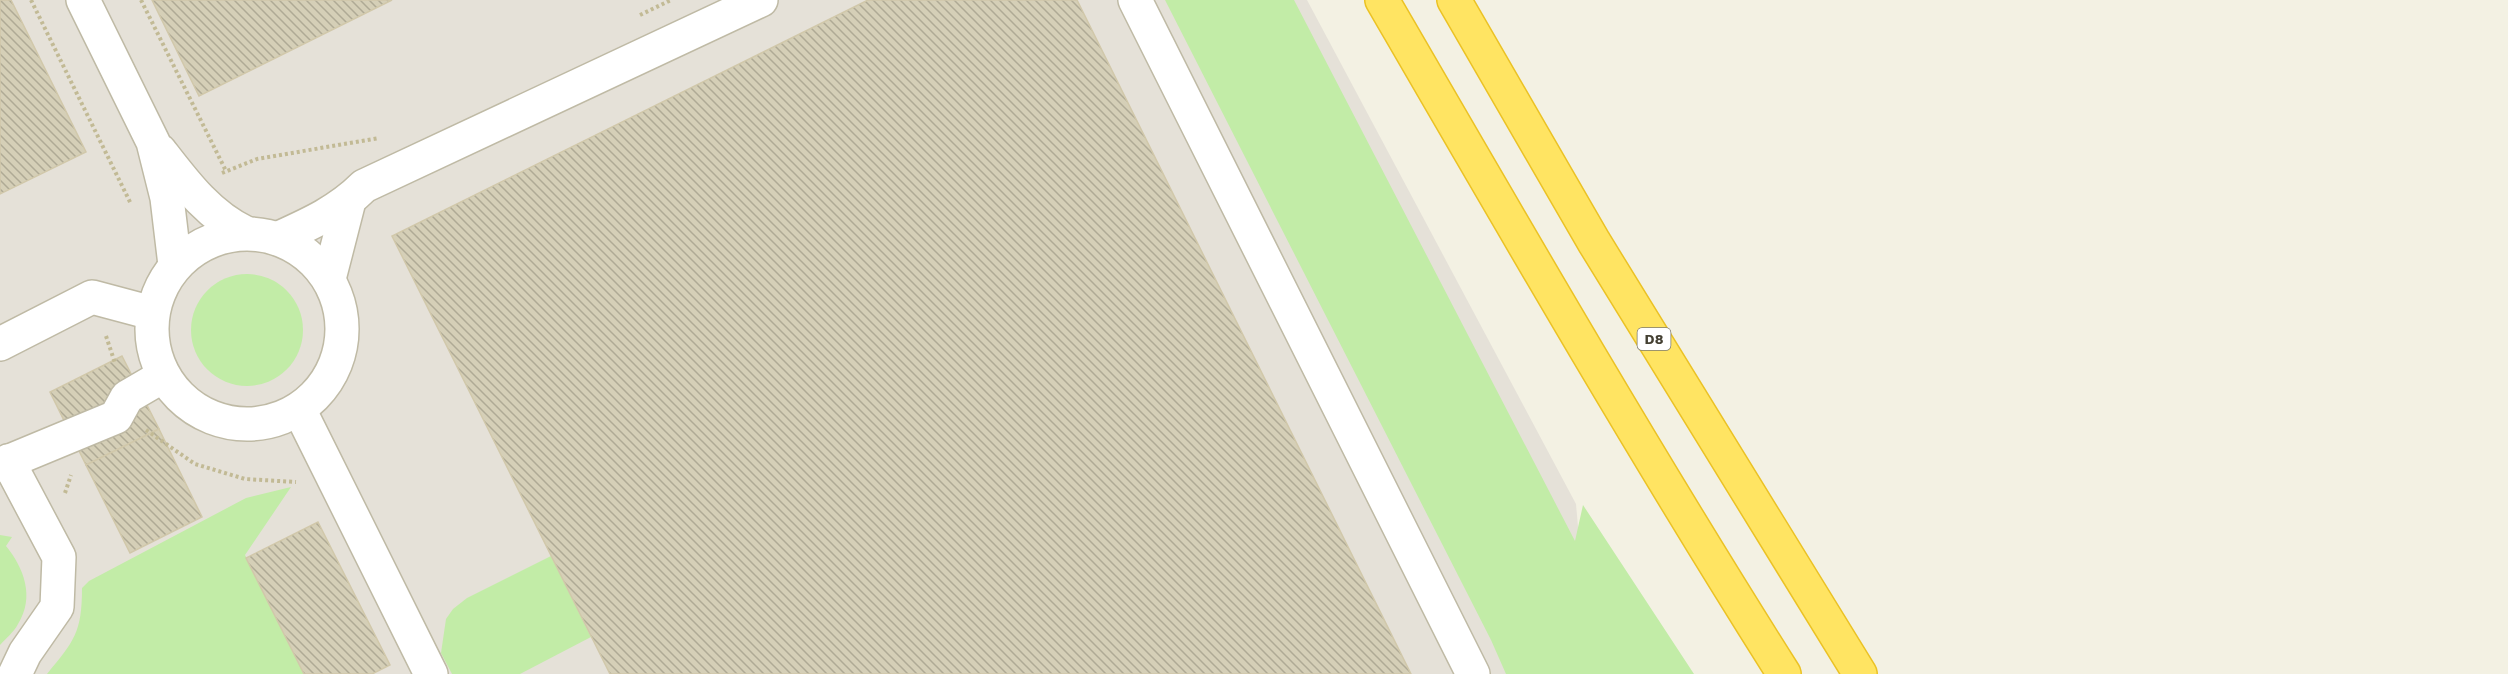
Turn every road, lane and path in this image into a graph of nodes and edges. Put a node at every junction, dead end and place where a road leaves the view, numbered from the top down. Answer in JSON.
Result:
{"nodes":[{"id":1,"x":31,"y":0,"type":"edge"},
{"id":2,"x":83,"y":0,"type":"edge"},
{"id":3,"x":141,"y":0,"type":"edge"},
{"id":4,"x":670,"y":0,"type":"edge"},
{"id":5,"x":761,"y":0,"type":"edge"},
{"id":6,"x":1135,"y":0,"type":"edge"},
{"id":7,"x":1382,"y":0,"type":"edge"},
{"id":8,"x":1454,"y":0,"type":"edge"},
{"id":9,"x":639,"y":15,"type":"dead end"},
{"id":10,"x":388,"y":137,"type":"dead end"},
{"id":11,"x":226,"y":171,"type":"junction"},
{"id":12,"x":178,"y":193,"type":"junction"},
{"id":13,"x":349,"y":201,"type":"junction"},
{"id":14,"x":246,"y":233,"type":"junction"},
{"id":15,"x":279,"y":238,"type":"junction"},
{"id":16,"x":175,"y":265,"type":"junction"},
{"id":17,"x":329,"y":279,"type":"junction"},
{"id":18,"x":153,"y":312,"type":"junction"},
{"id":19,"x":0,"y":344,"type":"edge"},
{"id":20,"x":164,"y":376,"type":"junction"},
{"id":21,"x":299,"y":409,"type":"junction"},
{"id":22,"x":142,"y":428,"type":"dead end"},
{"id":23,"x":4,"y":463,"type":"edge"},
{"id":24,"x":328,"y":466,"type":"junction"},
{"id":25,"x":75,"y":469,"type":"dead end"},
{"id":26,"x":43,"y":530,"type":"junction"},
{"id":27,"x":1717,"y":568,"type":"junction"},
{"id":28,"x":15,"y":674,"type":"edge"},
{"id":29,"x":431,"y":674,"type":"edge"},
{"id":30,"x":1473,"y":674,"type":"edge"},
{"id":31,"x":1760,"y":674,"type":"edge"},
{"id":32,"x":1784,"y":674,"type":"edge"},
{"id":33,"x":1860,"y":674,"type":"edge"}],
"edges":[{"from":1,"to":12,"type":"path"},
{"from":2,"to":12,"type":"lane"},
{"from":3,"to":11,"type":"path"},
{"from":4,"to":9,"type":"path"},
{"from":5,"to":13,"type":"lane"},
{"from":6,"to":30,"type":"lane"},
{"from":7,"to":27,"type":"highway"},
{"from":8,"to":33,"type":"highway","number":"D8"},
{"from":10,"to":11,"type":"path"},
{"from":11,"to":12,"type":"path"},
{"from":12,"to":14,"type":"lane"},
{"from":12,"to":16,"type":"lane"},
{"from":13,"to":15,"type":"lane"},
{"from":13,"to":17,"type":"lane"},
{"from":14,"to":15,"type":"lane"},
{"from":14,"to":16,"type":"lane"},
{"from":15,"to":17,"type":"lane"},
{"from":16,"to":18,"type":"lane"},
{"from":17,"to":21,"type":"lane"},
{"from":18,"to":19,"type":"lane"},
{"from":18,"to":20,"type":"lane"},
{"from":20,"to":21,"type":"lane"},
{"from":20,"to":23,"type":"lane"},
{"from":21,"to":24,"type":"lane"},
{"from":22,"to":24,"type":"path"},
{"from":23,"to":26,"type":"lane"},
{"from":24,"to":29,"type":"lane"},
{"from":25,"to":26,"type":"path"},
{"from":26,"to":28,"type":"lane"},
{"from":27,"to":31,"type":"highway"},
{"from":27,"to":32,"type":"highway"}]}
